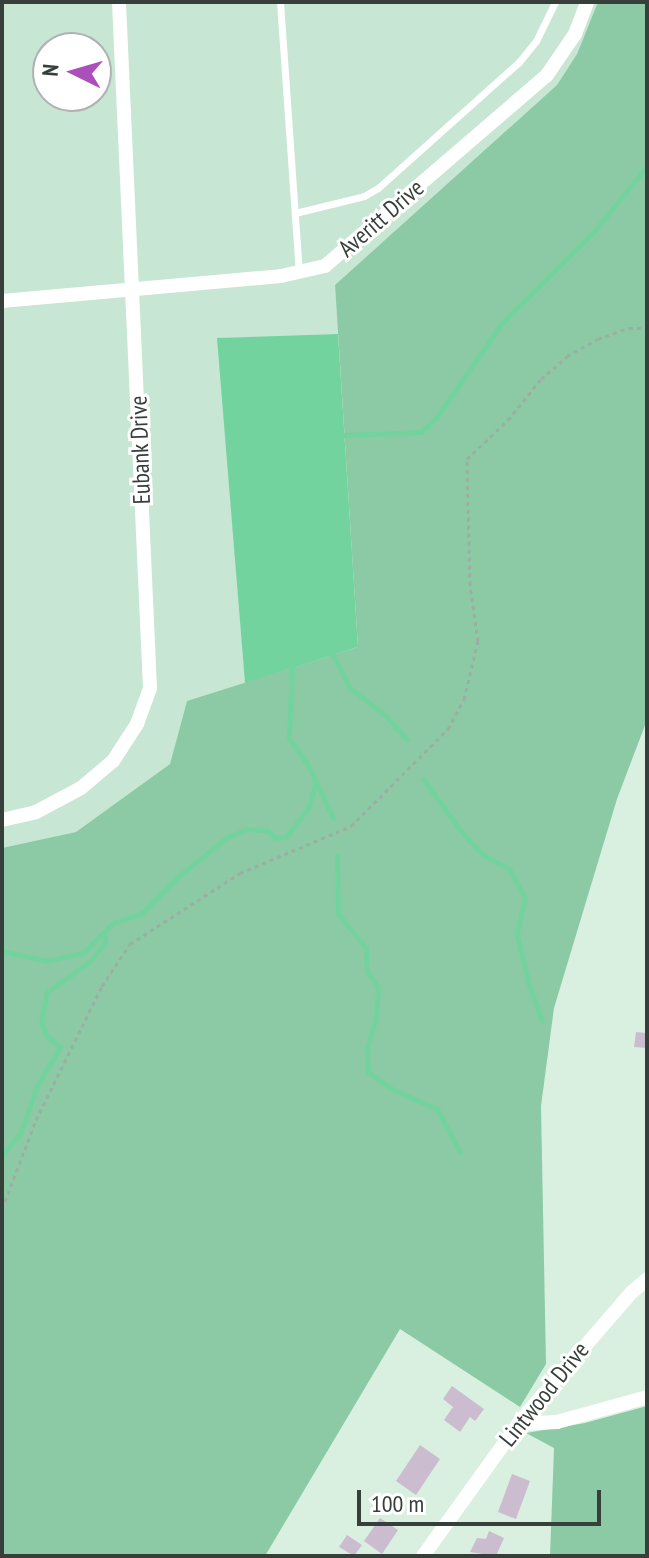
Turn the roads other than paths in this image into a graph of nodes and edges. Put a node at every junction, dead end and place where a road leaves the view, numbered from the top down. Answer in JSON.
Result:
{"nodes":[{"id":1,"x":119,"y":2,"type":"edge"},
{"id":2,"x":280,"y":2,"type":"edge"},
{"id":3,"x":555,"y":2,"type":"edge"},
{"id":4,"x":587,"y":2,"type":"edge"},
{"id":5,"x":295,"y":213,"type":"junction"},
{"id":6,"x":299,"y":272,"type":"junction"},
{"id":7,"x":134,"y":288,"type":"junction"},
{"id":8,"x":2,"y":301,"type":"edge"},
{"id":9,"x":2,"y":820,"type":"edge"},
{"id":10,"x":647,"y":1279,"type":"edge"},
{"id":11,"x":647,"y":1397,"type":"edge"},
{"id":12,"x":519,"y":1424,"type":"junction"},
{"id":13,"x":423,"y":1556,"type":"edge"}],
"edges":[{"from":1,"to":7,"type":"street","name":"Eubank Drive"},
{"from":2,"to":5,"type":"lane"},
{"from":3,"to":5,"type":"lane"},
{"from":4,"to":6,"type":"street","name":"Averitt Drive"},
{"from":5,"to":6,"type":"lane"},
{"from":6,"to":7,"type":"street","name":"Averitt Drive"},
{"from":7,"to":8,"type":"street","name":"Averitt Drive"},
{"from":7,"to":9,"type":"street","name":"Eubank Drive"},
{"from":10,"to":12,"type":"street","name":"Lintwood Drive"},
{"from":11,"to":12,"type":"street"},
{"from":12,"to":13,"type":"street","name":"Lintwood Drive"}]}
